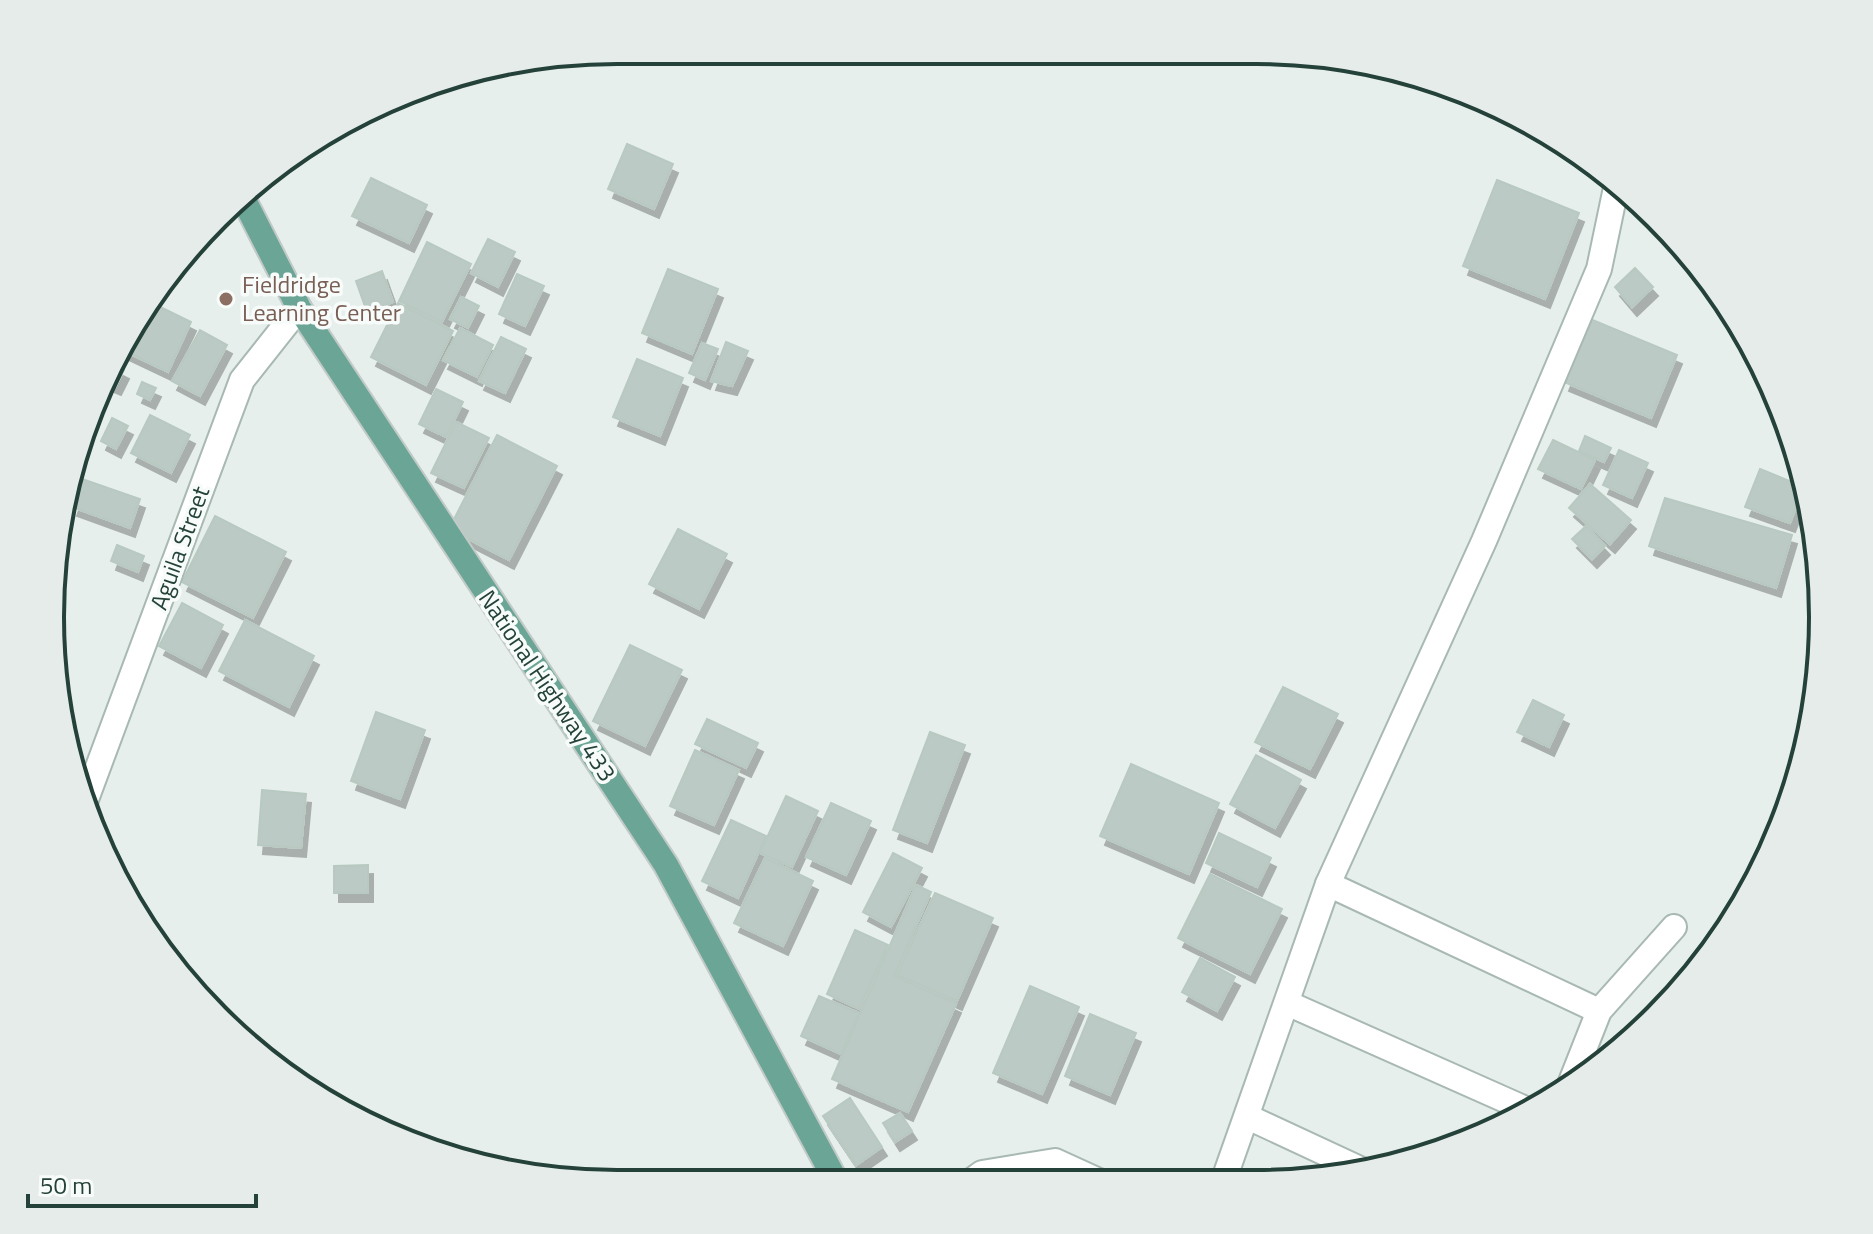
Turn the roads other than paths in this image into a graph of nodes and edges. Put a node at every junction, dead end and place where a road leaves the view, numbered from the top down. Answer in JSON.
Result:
{"nodes":[{"id":1,"x":1614,"y":196,"type":"edge"},
{"id":2,"x":247,"y":206,"type":"edge"},
{"id":3,"x":299,"y":308,"type":"junction"},
{"id":4,"x":91,"y":787,"type":"edge"},
{"id":5,"x":1328,"y":884,"type":"junction"},
{"id":6,"x":1674,"y":927,"type":"dead end"},
{"id":7,"x":1287,"y":1003,"type":"junction"},
{"id":8,"x":1599,"y":1011,"type":"junction"},
{"id":9,"x":1577,"y":1067,"type":"edge"},
{"id":10,"x":1516,"y":1105,"type":"edge"},
{"id":11,"x":1248,"y":1117,"type":"junction"},
{"id":12,"x":1345,"y":1162,"type":"edge"},
{"id":13,"x":830,"y":1170,"type":"edge"},
{"id":14,"x":1015,"y":1170,"type":"edge"},
{"id":15,"x":1075,"y":1170,"type":"edge"},
{"id":16,"x":1228,"y":1170,"type":"edge"}],
"edges":[{"from":1,"to":5,"type":"street"},
{"from":2,"to":3,"type":"main road","name":"National Highway 433"},
{"from":3,"to":4,"type":"street","name":"Aguila Street"},
{"from":3,"to":13,"type":"main road","name":"National Highway 433"},
{"from":5,"to":7,"type":"street"},
{"from":5,"to":8,"type":"street"},
{"from":6,"to":8,"type":"street"},
{"from":7,"to":10,"type":"street"},
{"from":7,"to":11,"type":"street"},
{"from":8,"to":9,"type":"street"},
{"from":11,"to":12,"type":"street"},
{"from":11,"to":16,"type":"street"},
{"from":14,"to":15,"type":"street"}]}
